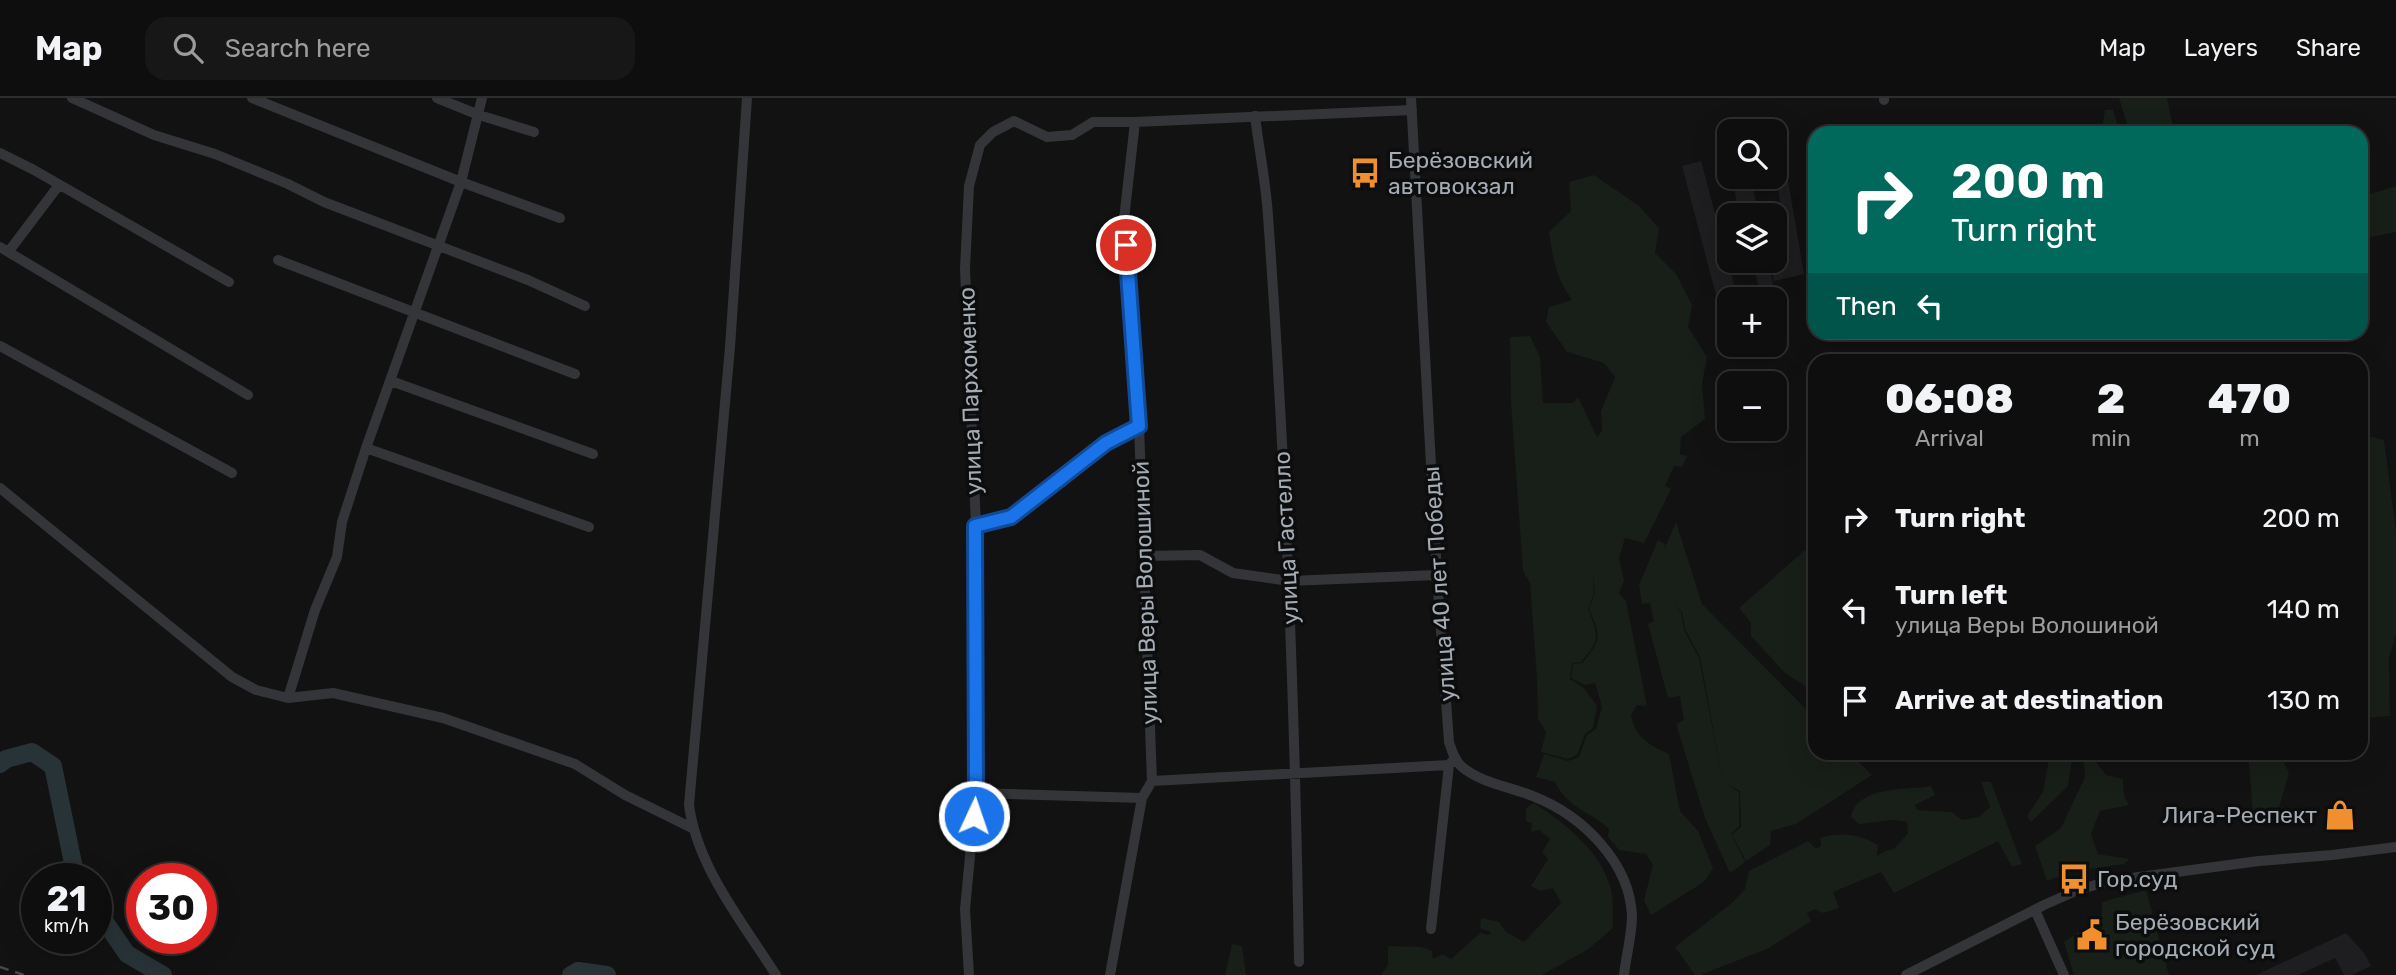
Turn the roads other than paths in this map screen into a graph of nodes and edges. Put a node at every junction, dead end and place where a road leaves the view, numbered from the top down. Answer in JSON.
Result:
{"nodes":[{"id":1,"x":72,"y":98,"type":"edge"},
{"id":2,"x":252,"y":98,"type":"edge"},
{"id":3,"x":437,"y":98,"type":"edge"},
{"id":4,"x":482,"y":98,"type":"edge"},
{"id":5,"x":747,"y":98,"type":"edge"},
{"id":6,"x":1412,"y":104,"type":"edge"},
{"id":7,"x":479,"y":115,"type":"junction"},
{"id":8,"x":1255,"y":116,"type":"junction"},
{"id":9,"x":1135,"y":122,"type":"junction"},
{"id":10,"x":534,"y":132,"type":"dead end"},
{"id":11,"x":0,"y":153,"type":"edge"},
{"id":12,"x":461,"y":182,"type":"junction"},
{"id":13,"x":59,"y":184,"type":"junction"},
{"id":14,"x":560,"y":218,"type":"dead end"},
{"id":15,"x":439,"y":246,"type":"junction"},
{"id":16,"x":4,"y":249,"type":"edge"},
{"id":17,"x":278,"y":260,"type":"dead end"},
{"id":18,"x":229,"y":282,"type":"dead end"},
{"id":19,"x":585,"y":306,"type":"dead end"},
{"id":20,"x":415,"y":313,"type":"junction"},
{"id":21,"x":0,"y":346,"type":"edge"},
{"id":22,"x":575,"y":374,"type":"dead end"},
{"id":23,"x":391,"y":381,"type":"junction"},
{"id":24,"x":248,"y":395,"type":"dead end"},
{"id":25,"x":1139,"y":426,"type":"junction"},
{"id":26,"x":366,"y":448,"type":"junction"},
{"id":27,"x":593,"y":454,"type":"dead end"},
{"id":28,"x":232,"y":473,"type":"dead end"},
{"id":29,"x":0,"y":488,"type":"edge"},
{"id":30,"x":975,"y":526,"type":"junction"},
{"id":31,"x":589,"y":527,"type":"dead end"},
{"id":32,"x":1144,"y":556,"type":"junction"},
{"id":33,"x":1437,"y":575,"type":"junction"},
{"id":34,"x":1289,"y":582,"type":"junction"},
{"id":35,"x":288,"y":698,"type":"junction"},
{"id":36,"x":1452,"y":762,"type":"junction"},
{"id":37,"x":1296,"y":774,"type":"junction"},
{"id":38,"x":1152,"y":781,"type":"junction"},
{"id":39,"x":976,"y":793,"type":"junction"},
{"id":40,"x":1142,"y":798,"type":"junction"},
{"id":41,"x":692,"y":828,"type":"junction"},
{"id":42,"x":2396,"y":847,"type":"edge"},
{"id":43,"x":2035,"y":910,"type":"junction"},
{"id":44,"x":1431,"y":929,"type":"dead end"},
{"id":45,"x":1300,"y":962,"type":"dead end"},
{"id":46,"x":776,"y":975,"type":"edge"},
{"id":47,"x":969,"y":975,"type":"edge"},
{"id":48,"x":1110,"y":975,"type":"edge"},
{"id":49,"x":1624,"y":975,"type":"edge"},
{"id":50,"x":1906,"y":975,"type":"edge"},
{"id":51,"x":2064,"y":975,"type":"edge"}],
"edges":[{"from":1,"to":15,"type":"street"},
{"from":2,"to":12,"type":"street"},
{"from":3,"to":7,"type":"street"},
{"from":4,"to":7,"type":"street"},
{"from":5,"to":41,"type":"street"},
{"from":6,"to":8,"type":"street"},
{"from":6,"to":33,"type":"street","name":"улица 40 лет Победы"},
{"from":7,"to":10,"type":"street"},
{"from":7,"to":12,"type":"street"},
{"from":8,"to":9,"type":"street"},
{"from":8,"to":34,"type":"street","name":"улица Гастелло"},
{"from":9,"to":25,"type":"street","name":"улица Веры Волошиной"},
{"from":9,"to":30,"type":"street","name":"улица Пархоменко"},
{"from":11,"to":13,"type":"street"},
{"from":12,"to":14,"type":"street"},
{"from":12,"to":15,"type":"street"},
{"from":13,"to":16,"type":"street"},
{"from":13,"to":18,"type":"street"},
{"from":15,"to":19,"type":"street"},
{"from":15,"to":20,"type":"street"},
{"from":16,"to":24,"type":"street"},
{"from":17,"to":20,"type":"street"},
{"from":20,"to":22,"type":"street"},
{"from":20,"to":23,"type":"street"},
{"from":21,"to":28,"type":"street"},
{"from":23,"to":26,"type":"street"},
{"from":23,"to":27,"type":"street"},
{"from":25,"to":30,"type":"street"},
{"from":25,"to":32,"type":"street","name":"улица Веры Волошиной"},
{"from":26,"to":31,"type":"street"},
{"from":26,"to":35,"type":"street"},
{"from":29,"to":35,"type":"street"},
{"from":30,"to":39,"type":"street","name":"улица Пархоменко"},
{"from":32,"to":34,"type":"street"},
{"from":32,"to":38,"type":"street","name":"улица Веры Волошиной"},
{"from":33,"to":34,"type":"street"},
{"from":33,"to":36,"type":"street","name":"улица 40 лет Победы"},
{"from":34,"to":37,"type":"street","name":"улица Гастелло"},
{"from":35,"to":41,"type":"street"},
{"from":36,"to":37,"type":"street"},
{"from":36,"to":44,"type":"street","name":"улица 40 лет Победы"},
{"from":36,"to":49,"type":"street"},
{"from":37,"to":38,"type":"street"},
{"from":37,"to":45,"type":"street","name":"улица Гастелло"},
{"from":38,"to":40,"type":"street"},
{"from":39,"to":40,"type":"street"},
{"from":39,"to":47,"type":"street","name":"улица Пархоменко"},
{"from":40,"to":48,"type":"street"},
{"from":41,"to":46,"type":"street"},
{"from":42,"to":43,"type":"street"},
{"from":43,"to":50,"type":"street"},
{"from":43,"to":51,"type":"street"}]}
